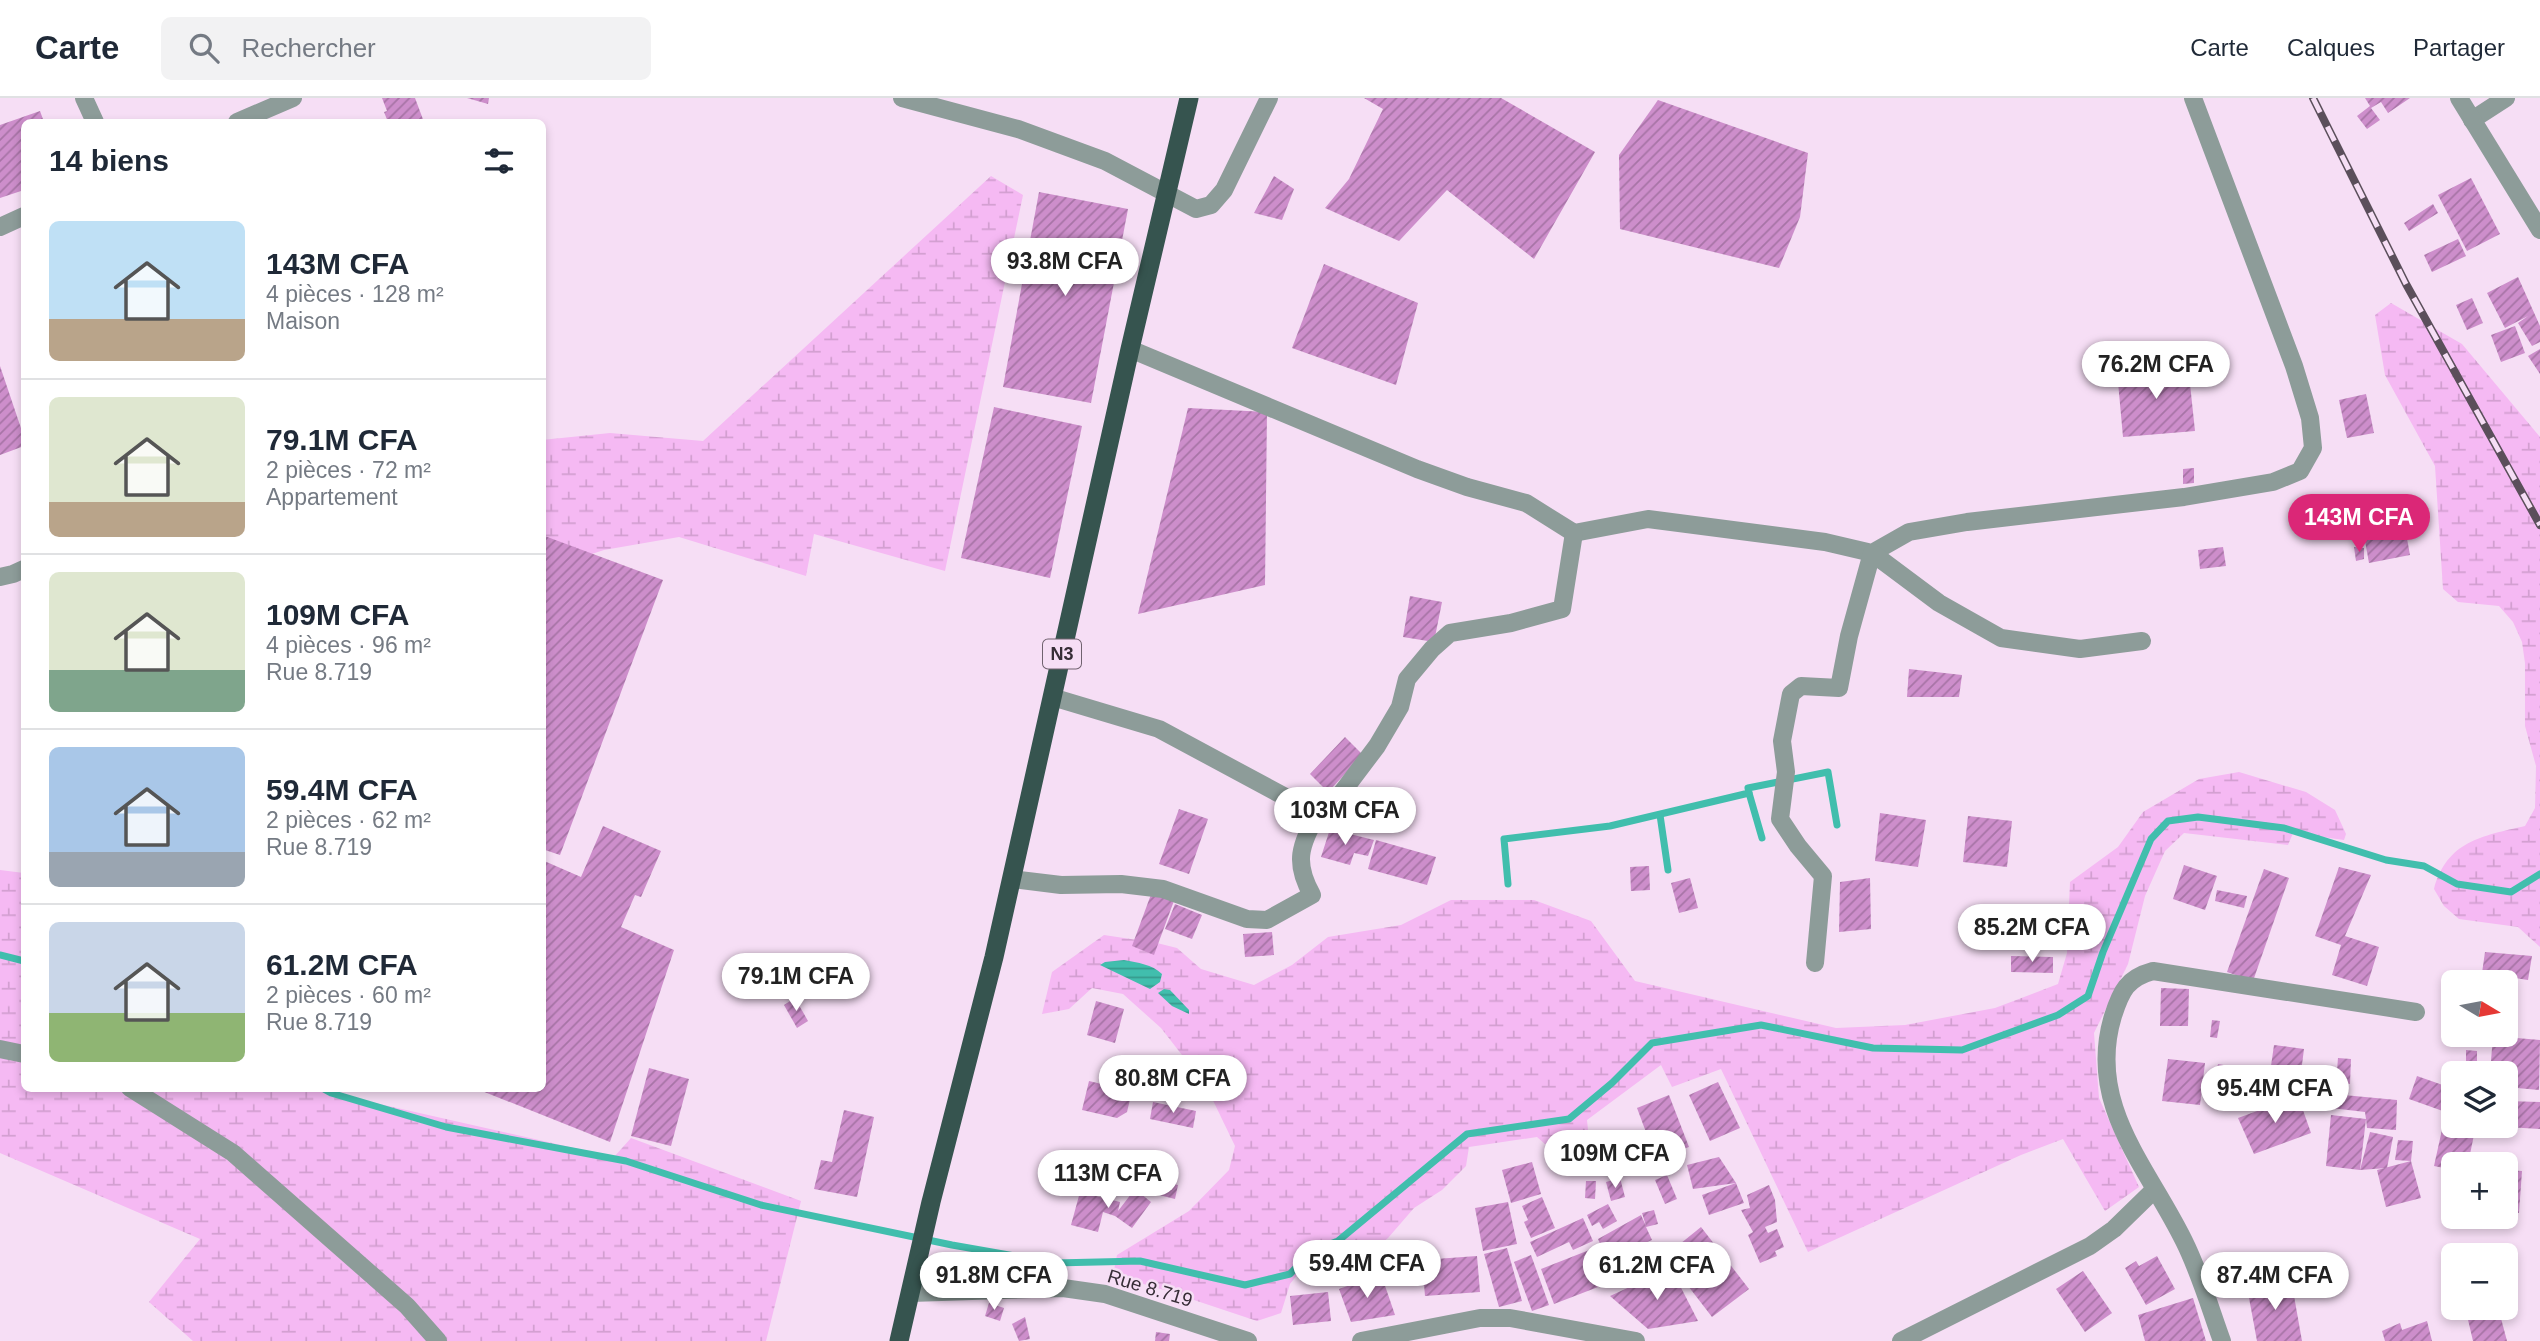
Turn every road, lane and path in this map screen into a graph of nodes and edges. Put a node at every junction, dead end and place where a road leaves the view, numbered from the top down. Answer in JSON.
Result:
{"nodes":[{"id":1,"x":84,"y":98,"type":"edge"},
{"id":2,"x":293,"y":98,"type":"edge"},
{"id":3,"x":902,"y":98,"type":"edge"},
{"id":4,"x":1189,"y":98,"type":"edge"},
{"id":5,"x":1269,"y":98,"type":"edge"},
{"id":6,"x":2193,"y":98,"type":"edge"},
{"id":7,"x":2459,"y":98,"type":"edge"},
{"id":8,"x":2505,"y":98,"type":"edge"},
{"id":9,"x":94,"y":119,"type":"edge"},
{"id":10,"x":244,"y":119,"type":"edge"},
{"id":11,"x":2472,"y":120,"type":"junction"},
{"id":12,"x":1167,"y":194,"type":"junction"},
{"id":13,"x":21,"y":217,"type":"edge"},
{"id":14,"x":0,"y":227,"type":"edge"},
{"id":15,"x":2540,"y":230,"type":"edge"},
{"id":16,"x":1130,"y":349,"type":"junction"},
{"id":17,"x":1574,"y":533,"type":"junction"},
{"id":18,"x":1872,"y":553,"type":"junction"},
{"id":19,"x":21,"y":571,"type":"edge"},
{"id":20,"x":0,"y":577,"type":"edge"},
{"id":21,"x":2142,"y":640,"type":"dead end"},
{"id":22,"x":1052,"y":697,"type":"junction"},
{"id":23,"x":1317,"y":814,"type":"junction"},
{"id":24,"x":1012,"y":879,"type":"junction"},
{"id":25,"x":1815,"y":963,"type":"dead end"},
{"id":26,"x":2416,"y":1012,"type":"dead end"},
{"id":27,"x":0,"y":1049,"type":"edge"},
{"id":28,"x":21,"y":1053,"type":"edge"},
{"id":29,"x":137,"y":1092,"type":"edge"},
{"id":30,"x":2154,"y":1190,"type":"junction"},
{"id":31,"x":911,"y":1293,"type":"junction"},
{"id":32,"x":439,"y":1341,"type":"edge"},
{"id":33,"x":899,"y":1341,"type":"edge"},
{"id":34,"x":1248,"y":1341,"type":"edge"},
{"id":35,"x":1362,"y":1341,"type":"edge"},
{"id":36,"x":1636,"y":1341,"type":"edge"},
{"id":37,"x":1901,"y":1341,"type":"edge"},
{"id":38,"x":2222,"y":1341,"type":"edge"}],
"edges":[{"from":1,"to":9,"type":"street"},
{"from":2,"to":10,"type":"street"},
{"from":3,"to":12,"type":"street"},
{"from":4,"to":12,"type":"highway","number":"N3"},
{"from":5,"to":12,"type":"street"},
{"from":6,"to":18,"type":"street"},
{"from":7,"to":11,"type":"street"},
{"from":8,"to":11,"type":"street"},
{"from":11,"to":15,"type":"street"},
{"from":12,"to":16,"type":"highway","number":"N3"},
{"from":13,"to":14,"type":"street"},
{"from":16,"to":17,"type":"street"},
{"from":16,"to":22,"type":"highway","number":"N3"},
{"from":17,"to":18,"type":"street"},
{"from":17,"to":23,"type":"street"},
{"from":18,"to":21,"type":"street"},
{"from":18,"to":25,"type":"street"},
{"from":19,"to":20,"type":"street"},
{"from":22,"to":23,"type":"street"},
{"from":22,"to":24,"type":"highway","number":"N3"},
{"from":23,"to":24,"type":"street"},
{"from":24,"to":31,"type":"highway","number":"N3"},
{"from":26,"to":30,"type":"street"},
{"from":27,"to":28,"type":"street"},
{"from":29,"to":32,"type":"street"},
{"from":30,"to":37,"type":"street"},
{"from":30,"to":38,"type":"street"},
{"from":31,"to":33,"type":"highway","number":"N3"},
{"from":31,"to":34,"type":"street","name":"Rue 8.719"},
{"from":35,"to":36,"type":"street"}]}
